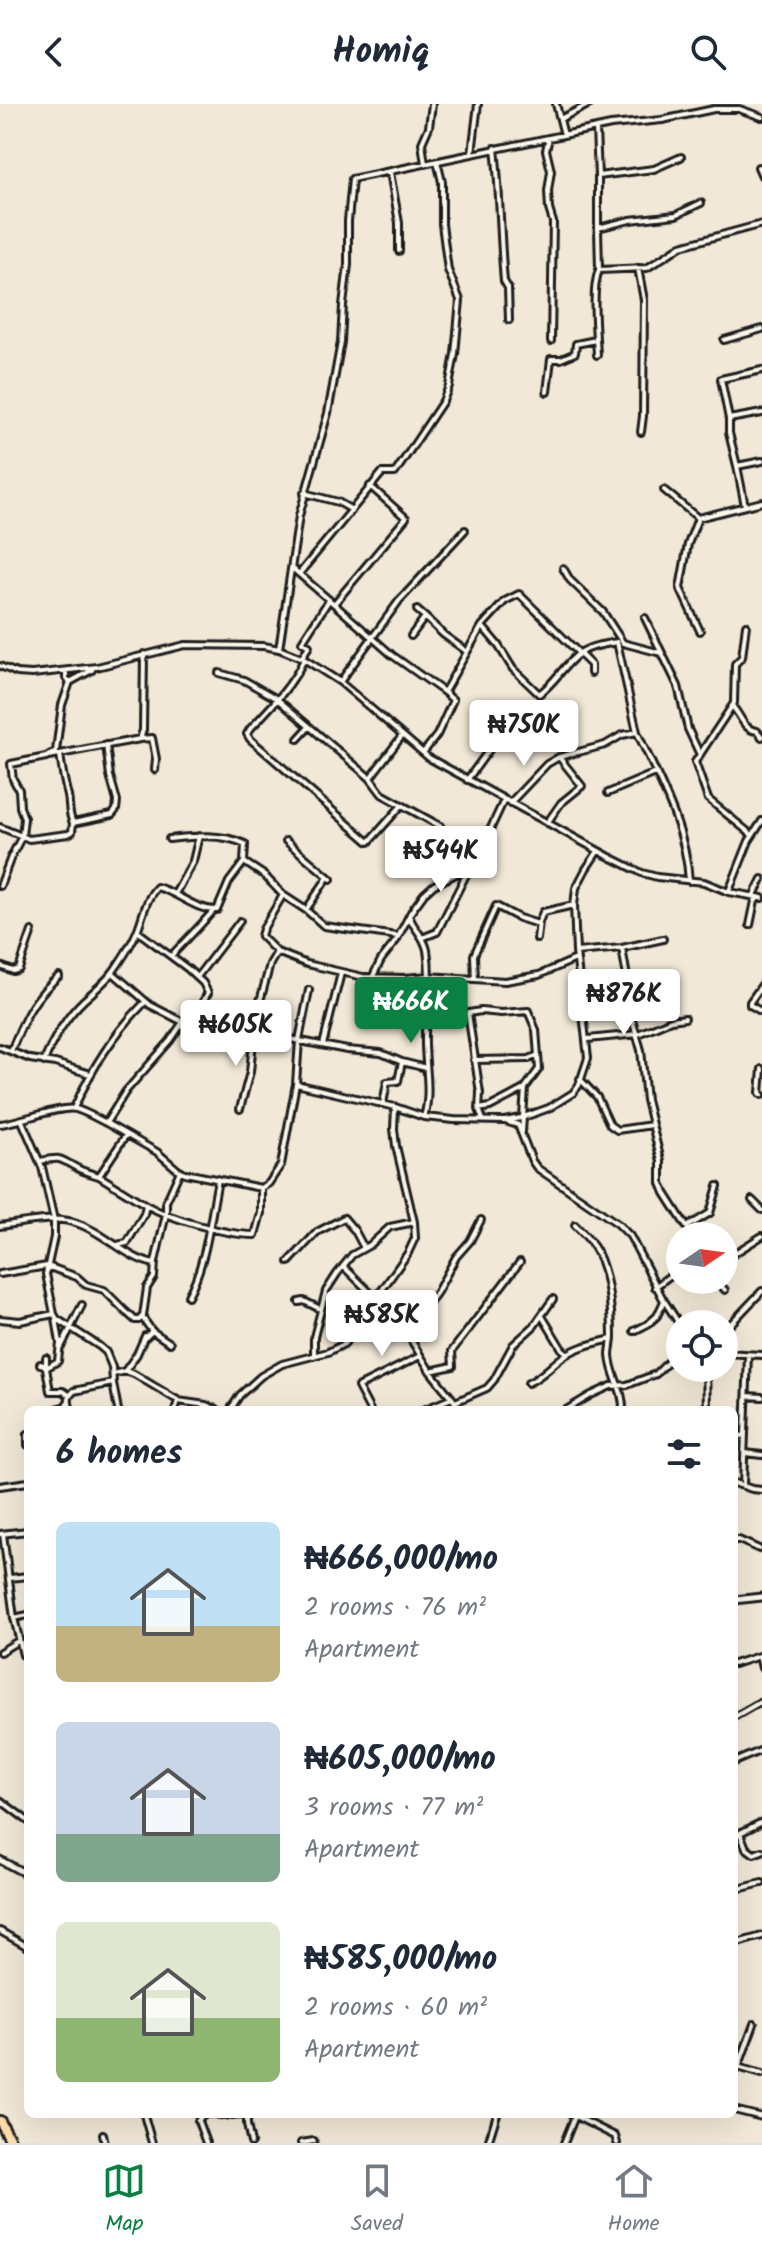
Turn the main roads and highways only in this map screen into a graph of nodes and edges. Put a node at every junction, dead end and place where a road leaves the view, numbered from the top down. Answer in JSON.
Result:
{"nodes":[{"id":1,"x":0,"y":2121,"type":"edge"},
{"id":2,"x":12,"y":2143,"type":"edge"}],
"edges":[{"from":1,"to":2,"type":"highway"}]}
